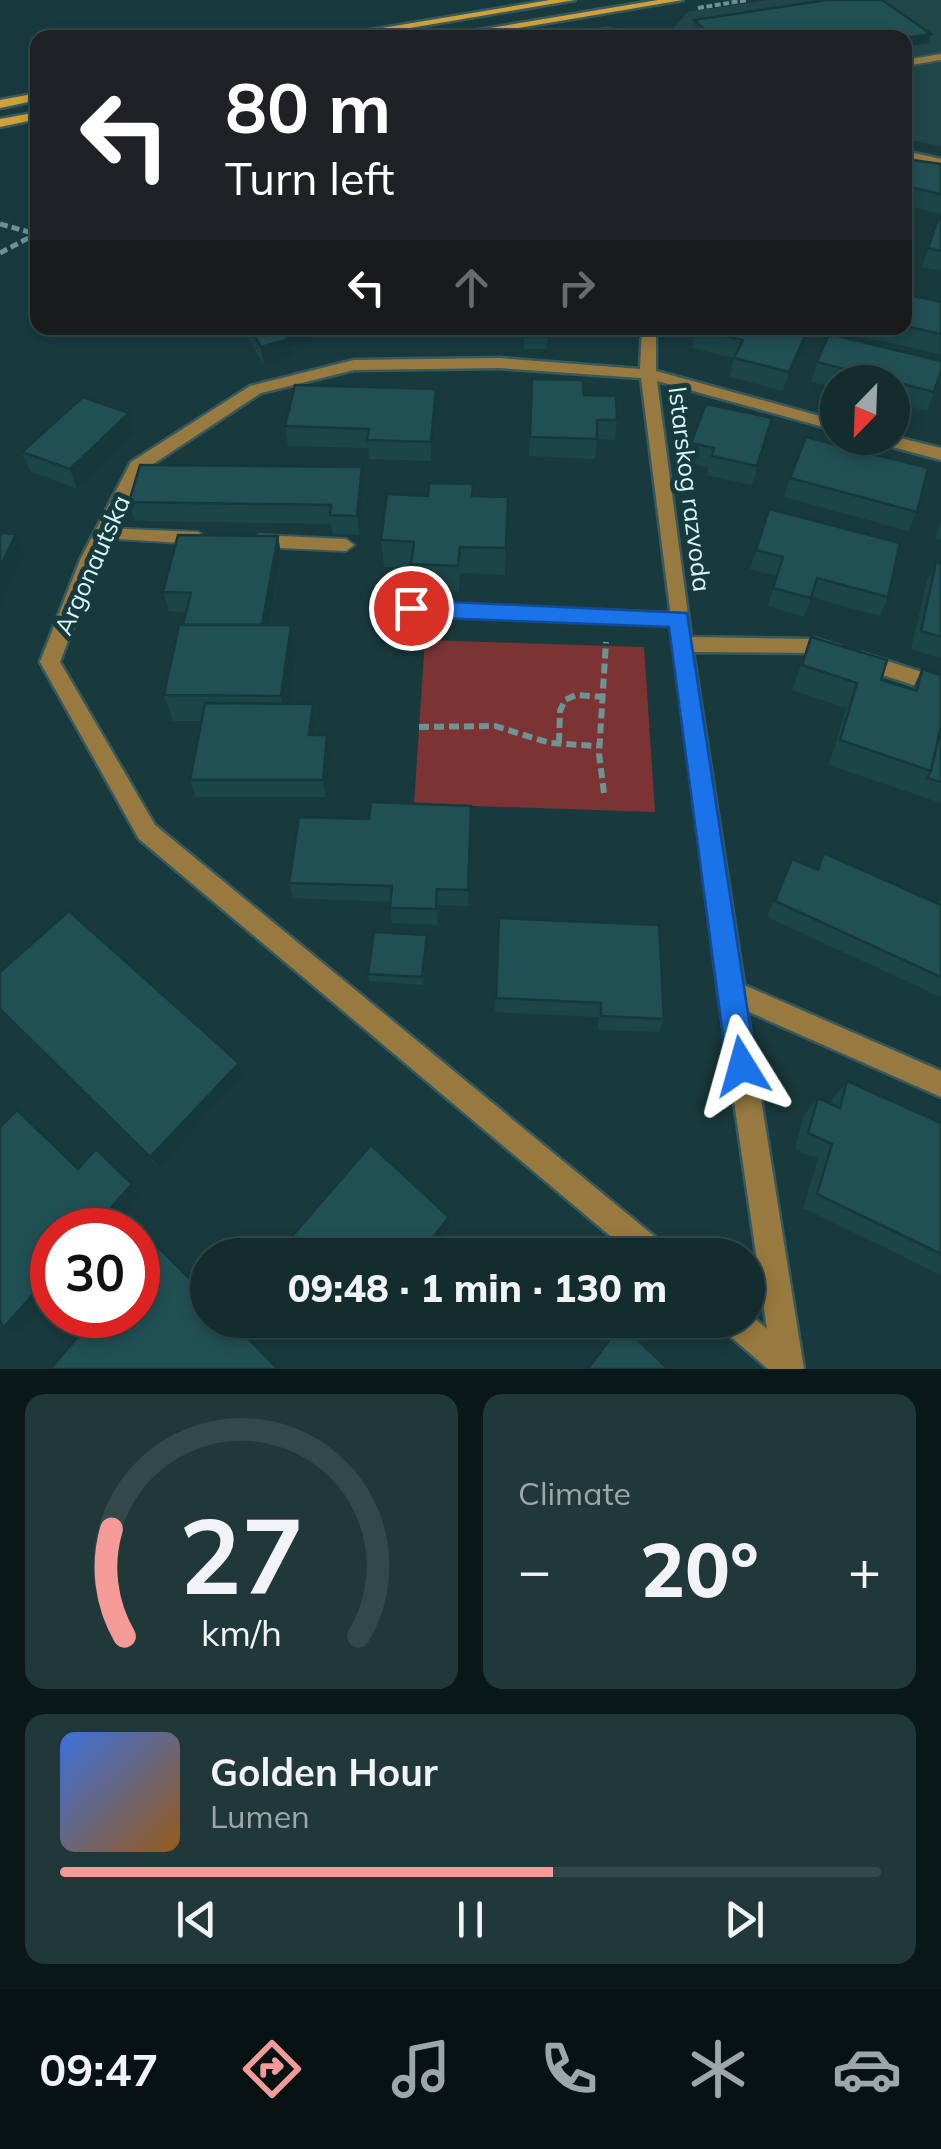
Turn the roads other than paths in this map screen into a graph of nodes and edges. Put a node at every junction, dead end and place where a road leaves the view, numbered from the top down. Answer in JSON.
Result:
{"nodes":[{"id":1,"x":570,"y":0,"type":"edge"},
{"id":2,"x":678,"y":0,"type":"edge"},
{"id":3,"x":378,"y":30,"type":"edge"},
{"id":4,"x":486,"y":30,"type":"edge"},
{"id":5,"x":941,"y":57,"type":"edge"},
{"id":6,"x":912,"y":62,"type":"edge"},
{"id":7,"x":30,"y":98,"type":"edge"},
{"id":8,"x":0,"y":104,"type":"edge"},
{"id":9,"x":30,"y":117,"type":"edge"},
{"id":10,"x":0,"y":123,"type":"edge"},
{"id":11,"x":912,"y":157,"type":"edge"},
{"id":12,"x":941,"y":163,"type":"edge"},
{"id":13,"x":648,"y":335,"type":"edge"},
{"id":14,"x":648,"y":374,"type":"junction"},
{"id":15,"x":820,"y":421,"type":"edge"},
{"id":16,"x":910,"y":446,"type":"edge"},
{"id":17,"x":941,"y":454,"type":"edge"},
{"id":18,"x":103,"y":533,"type":"junction"},
{"id":19,"x":215,"y":539,"type":"edge"},
{"id":20,"x":234,"y":540,"type":"edge"},
{"id":21,"x":346,"y":545,"type":"dead end"},
{"id":22,"x":411,"y":608,"type":"dead end"},
{"id":23,"x":679,"y":619,"type":"junction"},
{"id":24,"x":682,"y":644,"type":"junction"},
{"id":25,"x":941,"y":686,"type":"edge"},
{"id":26,"x":730,"y":991,"type":"junction"},
{"id":27,"x":941,"y":1084,"type":"edge"},
{"id":28,"x":634,"y":1238,"type":"edge"},
{"id":29,"x":754,"y":1338,"type":"edge"},
{"id":30,"x":789,"y":1368,"type":"edge"}],
"edges":[{"from":1,"to":3,"type":"main road"},
{"from":2,"to":4,"type":"main road"},
{"from":5,"to":6,"type":"lane"},
{"from":7,"to":8,"type":"main road"},
{"from":9,"to":10,"type":"main road"},
{"from":11,"to":12,"type":"street"},
{"from":13,"to":14,"type":"street","name":"Istarskog razvoda"},
{"from":14,"to":15,"type":"street","name":"Argonautska"},
{"from":14,"to":18,"type":"street","name":"Argonautska"},
{"from":14,"to":23,"type":"street","name":"Istarskog razvoda"},
{"from":16,"to":17,"type":"street"},
{"from":18,"to":19,"type":"lane"},
{"from":18,"to":28,"type":"street","name":"Argonautska"},
{"from":20,"to":21,"type":"lane"},
{"from":22,"to":23,"type":"lane"},
{"from":23,"to":24,"type":"street","name":"Istarskog razvoda"},
{"from":24,"to":25,"type":"street"},
{"from":24,"to":26,"type":"street","name":"Istarskog razvoda"},
{"from":26,"to":27,"type":"street"},
{"from":26,"to":30,"type":"street","name":"Istarskog razvoda"},
{"from":29,"to":30,"type":"street"}]}
